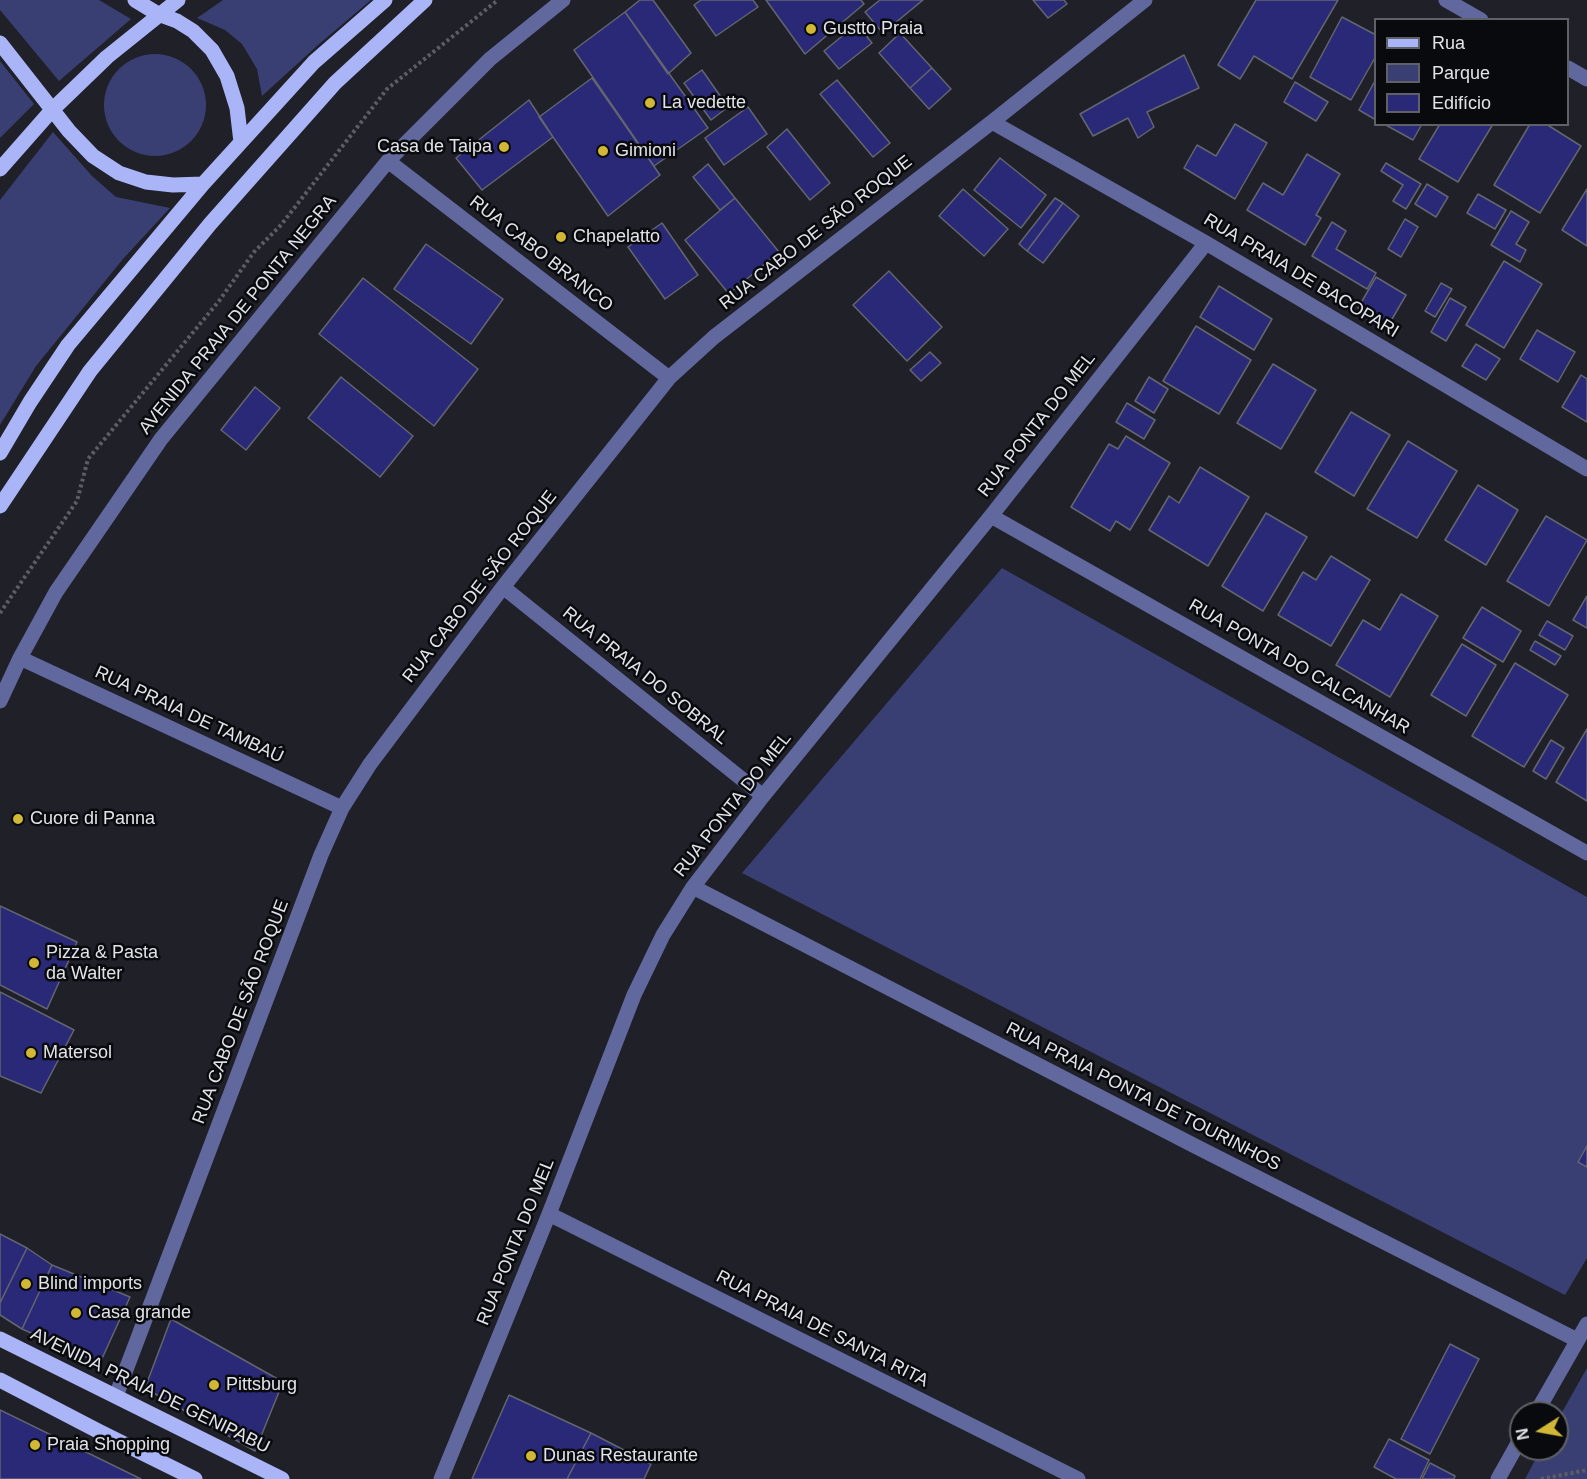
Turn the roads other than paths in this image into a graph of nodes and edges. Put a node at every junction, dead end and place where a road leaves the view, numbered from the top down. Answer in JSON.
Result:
{"nodes":[{"id":1,"x":135,"y":0,"type":"edge"},
{"id":2,"x":178,"y":0,"type":"edge"},
{"id":3,"x":386,"y":0,"type":"edge"},
{"id":4,"x":425,"y":0,"type":"edge"},
{"id":5,"x":563,"y":0,"type":"edge"},
{"id":6,"x":1145,"y":0,"type":"edge"},
{"id":7,"x":1446,"y":0,"type":"edge"},
{"id":8,"x":158,"y":14,"type":"junction"},
{"id":9,"x":1477,"y":18,"type":"edge"},
{"id":10,"x":0,"y":43,"type":"edge"},
{"id":11,"x":1569,"y":70,"type":"edge"},
{"id":12,"x":1587,"y":80,"type":"edge"},
{"id":13,"x":52,"y":110,"type":"junction"},
{"id":14,"x":992,"y":122,"type":"junction"},
{"id":15,"x":241,"y":142,"type":"junction"},
{"id":16,"x":388,"y":161,"type":"junction"},
{"id":17,"x":0,"y":169,"type":"edge"},
{"id":18,"x":203,"y":184,"type":"junction"},
{"id":19,"x":1206,"y":243,"type":"junction"},
{"id":20,"x":669,"y":378,"type":"junction"},
{"id":21,"x":0,"y":453,"type":"edge"},
{"id":22,"x":1587,"y":469,"type":"edge"},
{"id":23,"x":0,"y":506,"type":"edge"},
{"id":24,"x":991,"y":516,"type":"junction"},
{"id":25,"x":503,"y":587,"type":"junction"},
{"id":26,"x":20,"y":658,"type":"junction"},
{"id":27,"x":0,"y":701,"type":"edge"},
{"id":28,"x":763,"y":796,"type":"junction"},
{"id":29,"x":342,"y":808,"type":"junction"},
{"id":30,"x":1587,"y":853,"type":"edge"},
{"id":31,"x":693,"y":887,"type":"junction"},
{"id":32,"x":549,"y":1214,"type":"junction"},
{"id":33,"x":1587,"y":1324,"type":"edge"},
{"id":34,"x":0,"y":1339,"type":"edge"},
{"id":35,"x":1577,"y":1340,"type":"junction"},
{"id":36,"x":0,"y":1380,"type":"edge"},
{"id":37,"x":117,"y":1396,"type":"junction"},
{"id":38,"x":1543,"y":1401,"type":"edge"},
{"id":39,"x":1509,"y":1459,"type":"edge"},
{"id":40,"x":195,"y":1479,"type":"edge"},
{"id":41,"x":282,"y":1479,"type":"edge"},
{"id":42,"x":441,"y":1479,"type":"edge"},
{"id":43,"x":1078,"y":1479,"type":"edge"},
{"id":44,"x":1498,"y":1479,"type":"edge"}],
"edges":[{"from":1,"to":8,"type":"main road"},
{"from":2,"to":8,"type":"main road"},
{"from":3,"to":15,"type":"main road"},
{"from":4,"to":23,"type":"main road"},
{"from":5,"to":16,"type":"street","name":"AVENIDA PRAIA DE PONTA NEGRA"},
{"from":6,"to":14,"type":"street","name":"RUA CABO DE SÃO ROQUE"},
{"from":7,"to":9,"type":"street"},
{"from":8,"to":13,"type":"main road"},
{"from":8,"to":15,"type":"main road"},
{"from":10,"to":13,"type":"main road"},
{"from":11,"to":12,"type":"street"},
{"from":13,"to":17,"type":"main road"},
{"from":13,"to":18,"type":"main road"},
{"from":14,"to":19,"type":"street","name":"RUA PRAIA DE BACOPARI"},
{"from":14,"to":20,"type":"street","name":"RUA CABO DE SÃO ROQUE"},
{"from":15,"to":18,"type":"main road"},
{"from":16,"to":20,"type":"street","name":"RUA CABO BRANCO"},
{"from":16,"to":26,"type":"street","name":"AVENIDA PRAIA DE PONTA NEGRA"},
{"from":18,"to":21,"type":"main road"},
{"from":19,"to":22,"type":"street","name":"RUA PRAIA DE BACOPARI"},
{"from":19,"to":24,"type":"street","name":"RUA PONTA DO MEL"},
{"from":20,"to":25,"type":"street","name":"RUA CABO DE SÃO ROQUE"},
{"from":24,"to":28,"type":"street","name":"RUA PONTA DO MEL"},
{"from":24,"to":30,"type":"street","name":"RUA PONTA DO CALCANHAR"},
{"from":25,"to":28,"type":"street","name":"RUA PRAIA DO SOBRAL"},
{"from":25,"to":29,"type":"street","name":"RUA CABO DE SÃO ROQUE"},
{"from":26,"to":27,"type":"street","name":"AVENIDA PRAIA DE PONTA NEGRA"},
{"from":26,"to":29,"type":"street","name":"RUA PRAIA DE TAMBAÚ"},
{"from":28,"to":31,"type":"street","name":"RUA PONTA DO MEL"},
{"from":29,"to":37,"type":"street","name":"RUA CABO DE SÃO ROQUE"},
{"from":31,"to":32,"type":"street","name":"RUA PONTA DO MEL"},
{"from":31,"to":35,"type":"street","name":"RUA PRAIA PONTA DE TOURINHOS"},
{"from":32,"to":42,"type":"street","name":"RUA PONTA DO MEL"},
{"from":32,"to":43,"type":"street","name":"RUA PRAIA DE SANTA RITA"},
{"from":33,"to":35,"type":"street"},
{"from":34,"to":37,"type":"main road","name":"AVENIDA PRAIA DE GENIPABU"},
{"from":35,"to":38,"type":"street"},
{"from":36,"to":40,"type":"main road"},
{"from":37,"to":41,"type":"main road","name":"AVENIDA PRAIA DE GENIPABU"},
{"from":39,"to":44,"type":"street"}]}
